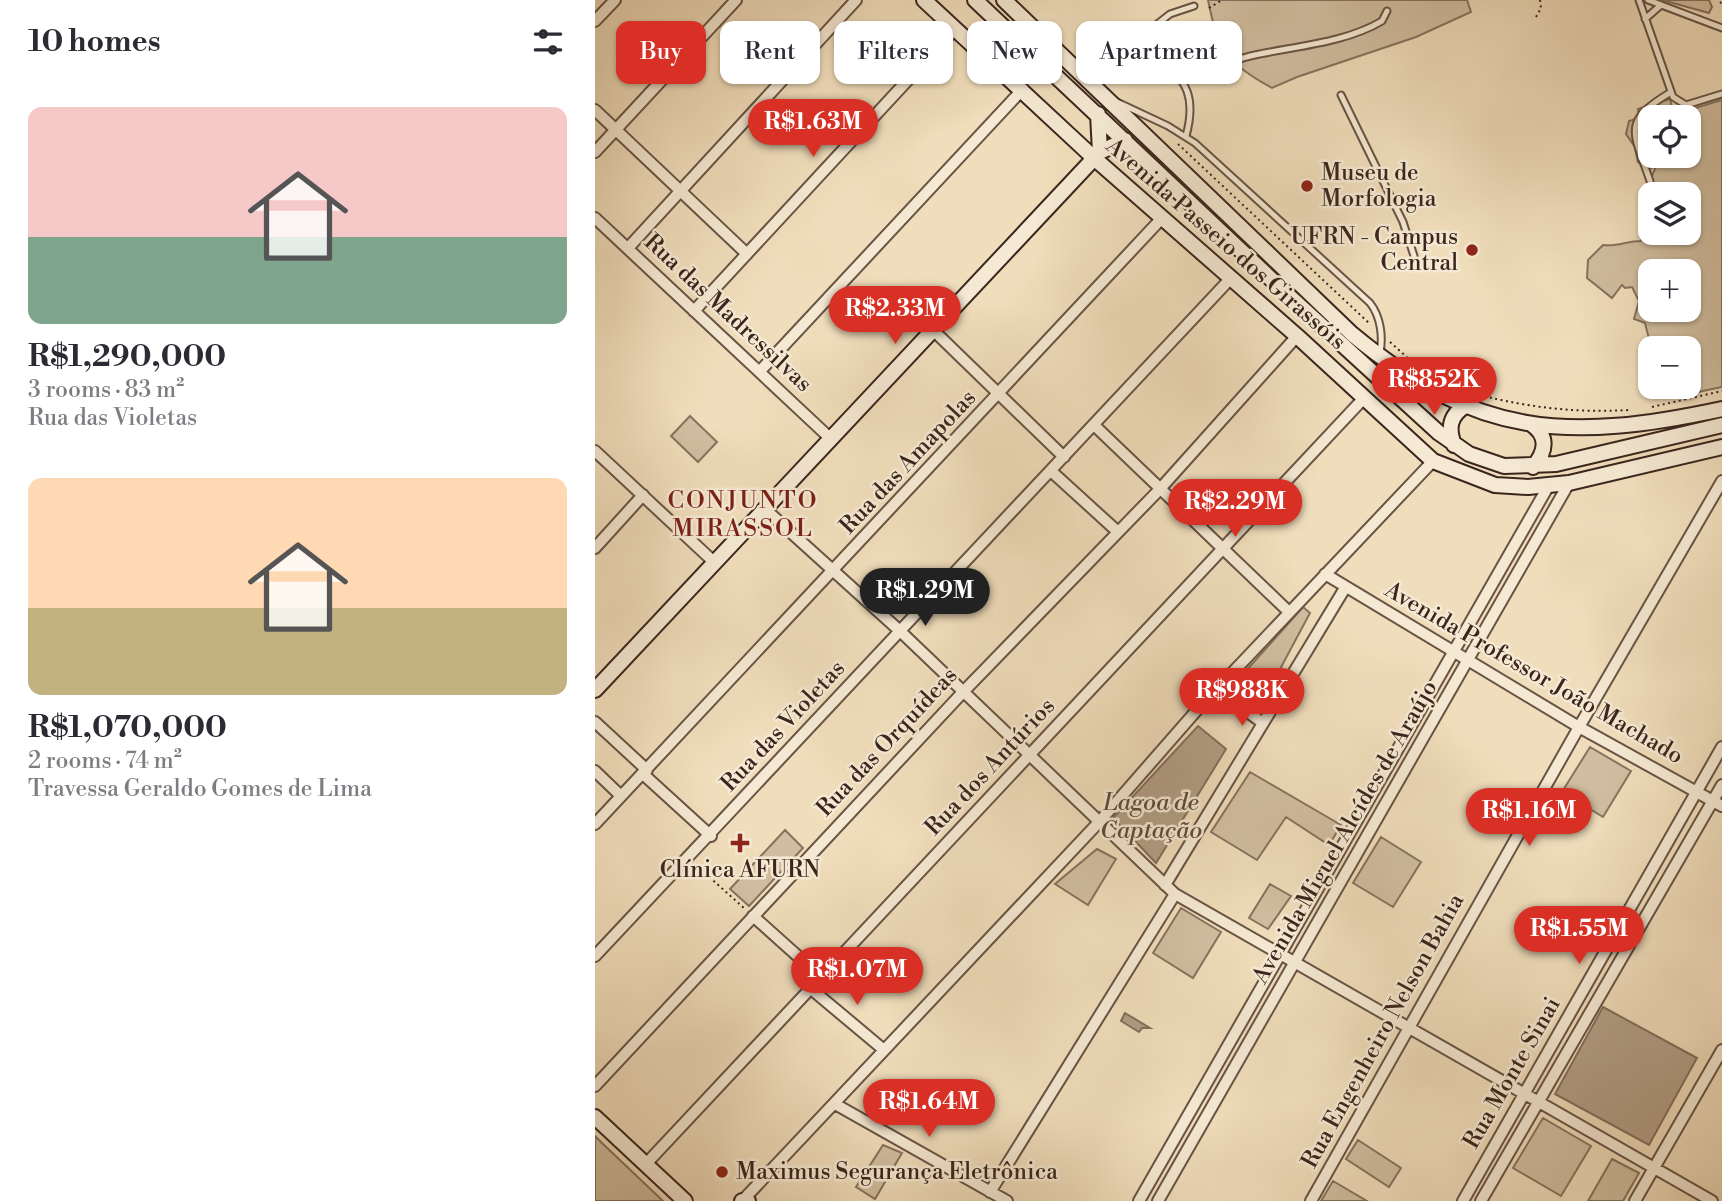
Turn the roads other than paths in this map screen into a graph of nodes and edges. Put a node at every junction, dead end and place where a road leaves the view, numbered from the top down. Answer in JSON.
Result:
{"nodes":[{"id":1,"x":615,"y":0,"type":"edge"},
{"id":2,"x":736,"y":0,"type":"edge"},
{"id":3,"x":856,"y":0,"type":"edge"},
{"id":4,"x":924,"y":0,"type":"edge"},
{"id":5,"x":975,"y":0,"type":"edge"},
{"id":6,"x":1004,"y":0,"type":"edge"},
{"id":7,"x":1639,"y":0,"type":"edge"},
{"id":8,"x":1648,"y":0,"type":"edge"},
{"id":9,"x":1661,"y":5,"type":"junction"},
{"id":10,"x":1194,"y":6,"type":"dead end"},
{"id":11,"x":1387,"y":11,"type":"dead end"},
{"id":12,"x":1645,"y":19,"type":"junction"},
{"id":13,"x":595,"y":21,"type":"edge"},
{"id":14,"x":1161,"y":21,"type":"edge"},
{"id":15,"x":956,"y":28,"type":"junction"},
{"id":16,"x":1722,"y":28,"type":"edge"},
{"id":17,"x":1242,"y":59,"type":"edge"},
{"id":18,"x":1184,"y":84,"type":"edge"},
{"id":19,"x":1023,"y":89,"type":"junction"},
{"id":20,"x":1671,"y":92,"type":"junction"},
{"id":21,"x":1722,"y":94,"type":"edge"},
{"id":22,"x":1103,"y":96,"type":"junction"},
{"id":23,"x":1341,"y":96,"type":"dead end"},
{"id":24,"x":595,"y":110,"type":"edge"},
{"id":25,"x":1098,"y":114,"type":"junction"},
{"id":26,"x":616,"y":129,"type":"junction"},
{"id":27,"x":1186,"y":136,"type":"junction"},
{"id":28,"x":1125,"y":140,"type":"junction"},
{"id":29,"x":595,"y":152,"type":"edge"},
{"id":30,"x":1097,"y":155,"type":"junction"},
{"id":31,"x":1650,"y":181,"type":"dead end"},
{"id":32,"x":679,"y":191,"type":"junction"},
{"id":33,"x":595,"y":218,"type":"edge"},
{"id":34,"x":1162,"y":218,"type":"junction"},
{"id":35,"x":628,"y":248,"type":"junction"},
{"id":36,"x":747,"y":254,"type":"junction"},
{"id":37,"x":1414,"y":256,"type":"dead end"},
{"id":38,"x":1231,"y":278,"type":"junction"},
{"id":39,"x":694,"y":311,"type":"junction"},
{"id":40,"x":933,"y":331,"type":"junction"},
{"id":41,"x":1297,"y":336,"type":"junction"},
{"id":42,"x":1379,"y":356,"type":"junction"},
{"id":43,"x":760,"y":370,"type":"junction"},
{"id":44,"x":999,"y":395,"type":"junction"},
{"id":45,"x":1364,"y":397,"type":"junction"},
{"id":46,"x":1465,"y":406,"type":"junction"},
{"id":47,"x":1722,"y":409,"type":"edge"},
{"id":48,"x":1531,"y":424,"type":"junction"},
{"id":49,"x":1722,"y":425,"type":"edge"},
{"id":50,"x":1095,"y":426,"type":"junction"},
{"id":51,"x":831,"y":439,"type":"junction"},
{"id":52,"x":1454,"y":445,"type":"junction"},
{"id":53,"x":1722,"y":447,"type":"edge"},
{"id":54,"x":595,"y":451,"type":"edge"},
{"id":55,"x":1065,"y":457,"type":"junction"},
{"id":56,"x":1433,"y":461,"type":"junction"},
{"id":57,"x":1533,"y":467,"type":"junction"},
{"id":58,"x":1051,"y":471,"type":"junction"},
{"id":59,"x":1722,"y":481,"type":"edge"},
{"id":60,"x":1569,"y":483,"type":"junction"},
{"id":61,"x":1549,"y":485,"type":"junction"},
{"id":62,"x":1160,"y":489,"type":"junction"},
{"id":63,"x":643,"y":495,"type":"junction"},
{"id":64,"x":765,"y":509,"type":"junction"},
{"id":65,"x":1118,"y":532,"type":"junction"},
{"id":66,"x":595,"y":548,"type":"edge"},
{"id":67,"x":1223,"y":550,"type":"junction"},
{"id":68,"x":715,"y":563,"type":"junction"},
{"id":69,"x":835,"y":571,"type":"junction"},
{"id":70,"x":1325,"y":574,"type":"junction"},
{"id":71,"x":1345,"y":588,"type":"junction"},
{"id":72,"x":1289,"y":612,"type":"junction"},
{"id":73,"x":900,"y":631,"type":"junction"},
{"id":74,"x":1452,"y":651,"type":"junction"},
{"id":75,"x":1468,"y":659,"type":"junction"},
{"id":76,"x":1216,"y":689,"type":"junction"},
{"id":77,"x":595,"y":690,"type":"edge"},
{"id":78,"x":964,"y":691,"type":"junction"},
{"id":79,"x":595,"y":722,"type":"edge"},
{"id":80,"x":1263,"y":723,"type":"junction"},
{"id":81,"x":1579,"y":727,"type":"junction"},
{"id":82,"x":1722,"y":747,"type":"edge"},
{"id":83,"x":1031,"y":755,"type":"junction"},
{"id":84,"x":595,"y":771,"type":"edge"},
{"id":85,"x":645,"y":772,"type":"junction"},
{"id":86,"x":1722,"y":785,"type":"edge"},
{"id":87,"x":1696,"y":791,"type":"junction"},
{"id":88,"x":621,"y":796,"type":"junction"},
{"id":89,"x":1717,"y":803,"type":"edge"},
{"id":90,"x":1100,"y":821,"type":"junction"},
{"id":91,"x":595,"y":824,"type":"edge"},
{"id":92,"x":711,"y":836,"type":"junction"},
{"id":93,"x":1165,"y":885,"type":"junction"},
{"id":94,"x":1175,"y":894,"type":"junction"},
{"id":95,"x":753,"y":916,"type":"junction"},
{"id":96,"x":1279,"y":953,"type":"junction"},
{"id":97,"x":595,"y":956,"type":"edge"},
{"id":98,"x":1295,"y":962,"type":"junction"},
{"id":99,"x":821,"y":977,"type":"junction"},
{"id":100,"x":810,"y":988,"type":"junction"},
{"id":101,"x":1409,"y":1028,"type":"junction"},
{"id":102,"x":884,"y":1050,"type":"junction"},
{"id":103,"x":1722,"y":1050,"type":"edge"},
{"id":104,"x":595,"y":1086,"type":"edge"},
{"id":105,"x":1524,"y":1093,"type":"junction"},
{"id":106,"x":1538,"y":1101,"type":"junction"},
{"id":107,"x":835,"y":1104,"type":"junction"},
{"id":108,"x":595,"y":1117,"type":"edge"},
{"id":109,"x":646,"y":1165,"type":"junction"},
{"id":110,"x":1654,"y":1168,"type":"junction"},
{"id":111,"x":990,"y":1192,"type":"junction"},
{"id":112,"x":745,"y":1200,"type":"edge"},
{"id":113,"x":684,"y":1201,"type":"edge"},
{"id":114,"x":1007,"y":1201,"type":"edge"},
{"id":115,"x":1139,"y":1201,"type":"edge"},
{"id":116,"x":1158,"y":1201,"type":"edge"},
{"id":117,"x":1311,"y":1201,"type":"edge"},
{"id":118,"x":1463,"y":1201,"type":"edge"},
{"id":119,"x":1481,"y":1201,"type":"edge"},
{"id":120,"x":1635,"y":1201,"type":"edge"},
{"id":121,"x":1712,"y":1201,"type":"edge"}],
"edges":[{"from":1,"to":13,"type":"street"},
{"from":2,"to":26,"type":"street"},
{"from":3,"to":32,"type":"street"},
{"from":4,"to":15,"type":"main road","name":"Avenida Passeio dos Girassóis"},
{"from":5,"to":25,"type":"main road"},
{"from":6,"to":22,"type":"main road"},
{"from":7,"to":12,"type":"lane"},
{"from":8,"to":9,"type":"lane"},
{"from":9,"to":12,"type":"lane"},
{"from":9,"to":16,"type":"lane"},
{"from":10,"to":14,"type":"lane"},
{"from":11,"to":17,"type":"lane"},
{"from":12,"to":20,"type":"lane"},
{"from":15,"to":19,"type":"main road","name":"Avenida Passeio dos Girassóis"},
{"from":15,"to":36,"type":"street"},
{"from":18,"to":27,"type":"lane"},
{"from":19,"to":30,"type":"main road","name":"Avenida Passeio dos Girassóis"},
{"from":19,"to":43,"type":"street"},
{"from":20,"to":21,"type":"lane"},
{"from":20,"to":31,"type":"lane"},
{"from":22,"to":27,"type":"lane"},
{"from":22,"to":42,"type":"main road"},
{"from":23,"to":37,"type":"lane"},
{"from":24,"to":26,"type":"street"},
{"from":25,"to":28,"type":"main road"},
{"from":25,"to":30,"type":"main road"},
{"from":26,"to":29,"type":"street"},
{"from":26,"to":32,"type":"street"},
{"from":27,"to":42,"type":"lane"},
{"from":28,"to":30,"type":"main road"},
{"from":28,"to":52,"type":"main road"},
{"from":30,"to":34,"type":"main road","name":"Avenida Passeio dos Girassóis"},
{"from":30,"to":40,"type":"main road"},
{"from":32,"to":35,"type":"street"},
{"from":32,"to":36,"type":"street"},
{"from":33,"to":35,"type":"street","name":"Rua das Madressilvas"},
{"from":34,"to":38,"type":"main road","name":"Avenida Passeio dos Girassóis"},
{"from":34,"to":44,"type":"street","name":"Rua das Amapolas"},
{"from":35,"to":39,"type":"street","name":"Rua das Madressilvas"},
{"from":36,"to":39,"type":"street"},
{"from":38,"to":41,"type":"main road","name":"Avenida Passeio dos Girassóis"},
{"from":38,"to":50,"type":"street","name":"Rua das Violetas"},
{"from":39,"to":43,"type":"street","name":"Rua das Madressilvas"},
{"from":40,"to":44,"type":"street"},
{"from":40,"to":51,"type":"main road"},
{"from":41,"to":45,"type":"main road","name":"Avenida Passeio dos Girassóis"},
{"from":41,"to":62,"type":"street","name":"Rua das Orquídeas"},
{"from":42,"to":46,"type":"main road"},
{"from":43,"to":51,"type":"street","name":"Rua das Madressilvas"},
{"from":44,"to":55,"type":"street"},
{"from":44,"to":69,"type":"street","name":"Rua das Amapolas"},
{"from":45,"to":56,"type":"main road","name":"Avenida Passeio dos Girassóis"},
{"from":45,"to":67,"type":"street","name":"Rua dos Antúrios"},
{"from":46,"to":48,"type":"main road"},
{"from":46,"to":52,"type":"main road"},
{"from":47,"to":48,"type":"main road"},
{"from":48,"to":57,"type":"main road"},
{"from":49,"to":57,"type":"main road"},
{"from":50,"to":55,"type":"street","name":"Rua das Violetas"},
{"from":50,"to":62,"type":"street"},
{"from":51,"to":64,"type":"main road"},
{"from":52,"to":57,"type":"main road"},
{"from":53,"to":60,"type":"main road","name":"Avenida Passeio dos Girassóis"},
{"from":54,"to":63,"type":"street"},
{"from":55,"to":58,"type":"street","name":"Rua das Violetas"},
{"from":56,"to":61,"type":"main road","name":"Avenida Passeio dos Girassóis"},
{"from":56,"to":70,"type":"street"},
{"from":58,"to":65,"type":"street"},
{"from":58,"to":73,"type":"street","name":"Rua das Violetas"},
{"from":59,"to":81,"type":"street","name":"Rua Engenheiro Nelson Bahia"},
{"from":60,"to":61,"type":"main road","name":"Avenida Passeio dos Girassóis"},
{"from":60,"to":75,"type":"street","name":"Avenida Miguel Alcídes de Araújo"},
{"from":61,"to":74,"type":"street","name":"Avenida Miguel Alcídes de Araújo"},
{"from":62,"to":65,"type":"street","name":"Rua das Orquídeas"},
{"from":62,"to":67,"type":"street"},
{"from":63,"to":66,"type":"street"},
{"from":63,"to":68,"type":"street"},
{"from":64,"to":68,"type":"main road"},
{"from":64,"to":69,"type":"street"},
{"from":65,"to":78,"type":"street","name":"Rua das Orquídeas"},
{"from":67,"to":72,"type":"street"},
{"from":67,"to":83,"type":"street","name":"Rua dos Antúrios"},
{"from":68,"to":77,"type":"main road"},
{"from":69,"to":73,"type":"street"},
{"from":69,"to":85,"type":"street","name":"Rua das Amapolas"},
{"from":70,"to":71,"type":"street","name":"Avenida Professor João Machado"},
{"from":70,"to":72,"type":"street"},
{"from":71,"to":74,"type":"street","name":"Avenida Professor João Machado"},
{"from":71,"to":80,"type":"street"},
{"from":72,"to":76,"type":"street"},
{"from":73,"to":78,"type":"street"},
{"from":73,"to":92,"type":"street","name":"Rua das Violetas"},
{"from":74,"to":75,"type":"street","name":"Avenida Professor João Machado"},
{"from":74,"to":96,"type":"street","name":"Avenida Miguel Alcídes de Araújo"},
{"from":75,"to":81,"type":"street","name":"Avenida Professor João Machado"},
{"from":75,"to":98,"type":"street","name":"Avenida Miguel Alcídes de Araújo"},
{"from":76,"to":80,"type":"street"},
{"from":76,"to":90,"type":"street"},
{"from":78,"to":83,"type":"street"},
{"from":78,"to":95,"type":"street","name":"Rua das Orquídeas"},
{"from":79,"to":85,"type":"street"},
{"from":80,"to":93,"type":"street"},
{"from":81,"to":87,"type":"street","name":"Avenida Professor João Machado"},
{"from":81,"to":101,"type":"street","name":"Rua Engenheiro Nelson Bahia"},
{"from":82,"to":87,"type":"street","name":"Rua Monte Sinai"},
{"from":83,"to":90,"type":"street"},
{"from":83,"to":99,"type":"street","name":"Rua dos Antúrios"},
{"from":84,"to":88,"type":"street"},
{"from":85,"to":88,"type":"street","name":"Rua das Amapolas"},
{"from":85,"to":92,"type":"street"},
{"from":86,"to":89,"type":"street","name":"Rua Monte Sinai"},
{"from":87,"to":89,"type":"street","name":"Avenida Professor João Machado"},
{"from":87,"to":105,"type":"street","name":"Rua Monte Sinai"},
{"from":88,"to":91,"type":"street","name":"Rua das Amapolas"},
{"from":89,"to":106,"type":"street","name":"Rua Monte Sinai"},
{"from":90,"to":93,"type":"street"},
{"from":90,"to":102,"type":"street"},
{"from":92,"to":97,"type":"street","name":"Rua das Violetas"},
{"from":93,"to":94,"type":"street"},
{"from":94,"to":96,"type":"street"},
{"from":94,"to":111,"type":"street"},
{"from":95,"to":99,"type":"street"},
{"from":95,"to":104,"type":"street","name":"Rua das Orquídeas"},
{"from":96,"to":98,"type":"street"},
{"from":96,"to":115,"type":"street","name":"Avenida Miguel Alcídes de Araújo"},
{"from":98,"to":101,"type":"street"},
{"from":98,"to":116,"type":"street","name":"Avenida Miguel Alcídes de Araújo"},
{"from":99,"to":100,"type":"street","name":"Rua dos Antúrios"},
{"from":100,"to":102,"type":"street"},
{"from":100,"to":109,"type":"street","name":"Rua dos Antúrios"},
{"from":101,"to":105,"type":"street"},
{"from":101,"to":117,"type":"street","name":"Rua Engenheiro Nelson Bahia"},
{"from":102,"to":107,"type":"street"},
{"from":103,"to":110,"type":"street"},
{"from":105,"to":106,"type":"street"},
{"from":105,"to":118,"type":"street","name":"Rua Monte Sinai"},
{"from":106,"to":110,"type":"street"},
{"from":106,"to":119,"type":"street","name":"Rua Monte Sinai"},
{"from":107,"to":111,"type":"street"},
{"from":107,"to":112,"type":"street"},
{"from":108,"to":109,"type":"main road"},
{"from":109,"to":113,"type":"main road"},
{"from":110,"to":120,"type":"street"},
{"from":110,"to":121,"type":"street"},
{"from":111,"to":114,"type":"street"}]}
